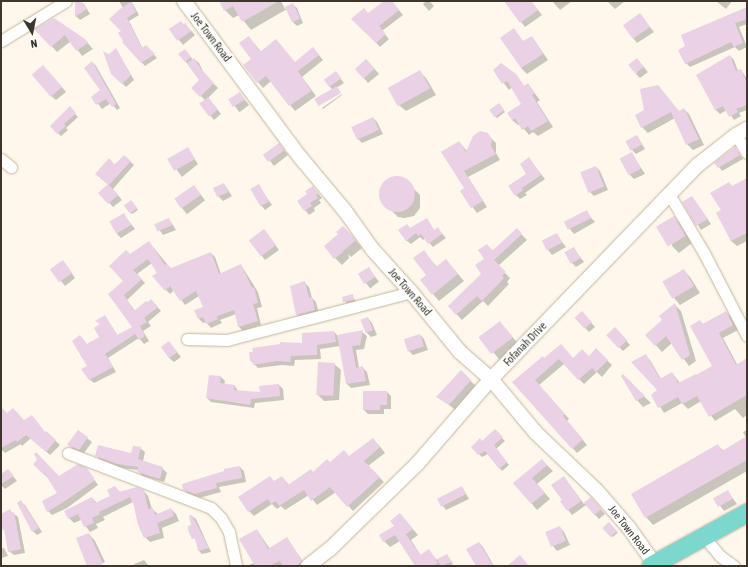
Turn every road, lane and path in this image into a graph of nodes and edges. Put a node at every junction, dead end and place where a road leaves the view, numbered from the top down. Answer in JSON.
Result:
{"nodes":[{"id":1,"x":66,"y":1,"type":"edge"},
{"id":2,"x":184,"y":1,"type":"edge"},
{"id":3,"x":1,"y":41,"type":"edge"},
{"id":4,"x":741,"y":132,"type":"edge"},
{"id":5,"x":747,"y":153,"type":"edge"},
{"id":6,"x":1,"y":159,"type":"edge"},
{"id":7,"x":11,"y":167,"type":"dead end"},
{"id":8,"x":669,"y":194,"type":"junction"},
{"id":9,"x":411,"y":292,"type":"junction"},
{"id":10,"x":747,"y":336,"type":"edge"},
{"id":11,"x":187,"y":339,"type":"dead end"},
{"id":12,"x":492,"y":379,"type":"junction"},
{"id":13,"x":68,"y":453,"type":"dead end"},
{"id":14,"x":747,"y":513,"type":"edge"},
{"id":15,"x":747,"y":523,"type":"edge"},
{"id":16,"x":710,"y":544,"type":"junction"},
{"id":17,"x":658,"y":565,"type":"edge"},
{"id":18,"x":236,"y":566,"type":"edge"},
{"id":19,"x":308,"y":566,"type":"edge"},
{"id":20,"x":734,"y":566,"type":"edge"}],
"edges":[{"from":1,"to":3,"type":"street"},
{"from":2,"to":9,"type":"street","name":"Joe Town Road"},
{"from":4,"to":5,"type":"street"},
{"from":4,"to":8,"type":"street","name":"Fofanah Drive"},
{"from":6,"to":7,"type":"street"},
{"from":8,"to":10,"type":"street"},
{"from":8,"to":12,"type":"street","name":"Fofanah Drive"},
{"from":9,"to":11,"type":"street"},
{"from":9,"to":12,"type":"street","name":"Joe Town Road"},
{"from":12,"to":17,"type":"street","name":"Joe Town Road"},
{"from":12,"to":19,"type":"street","name":"Fofanah Drive"},
{"from":13,"to":18,"type":"street"},
{"from":14,"to":17,"type":"highway"},
{"from":15,"to":16,"type":"highway"},
{"from":16,"to":17,"type":"highway"},
{"from":16,"to":20,"type":"street"}]}
